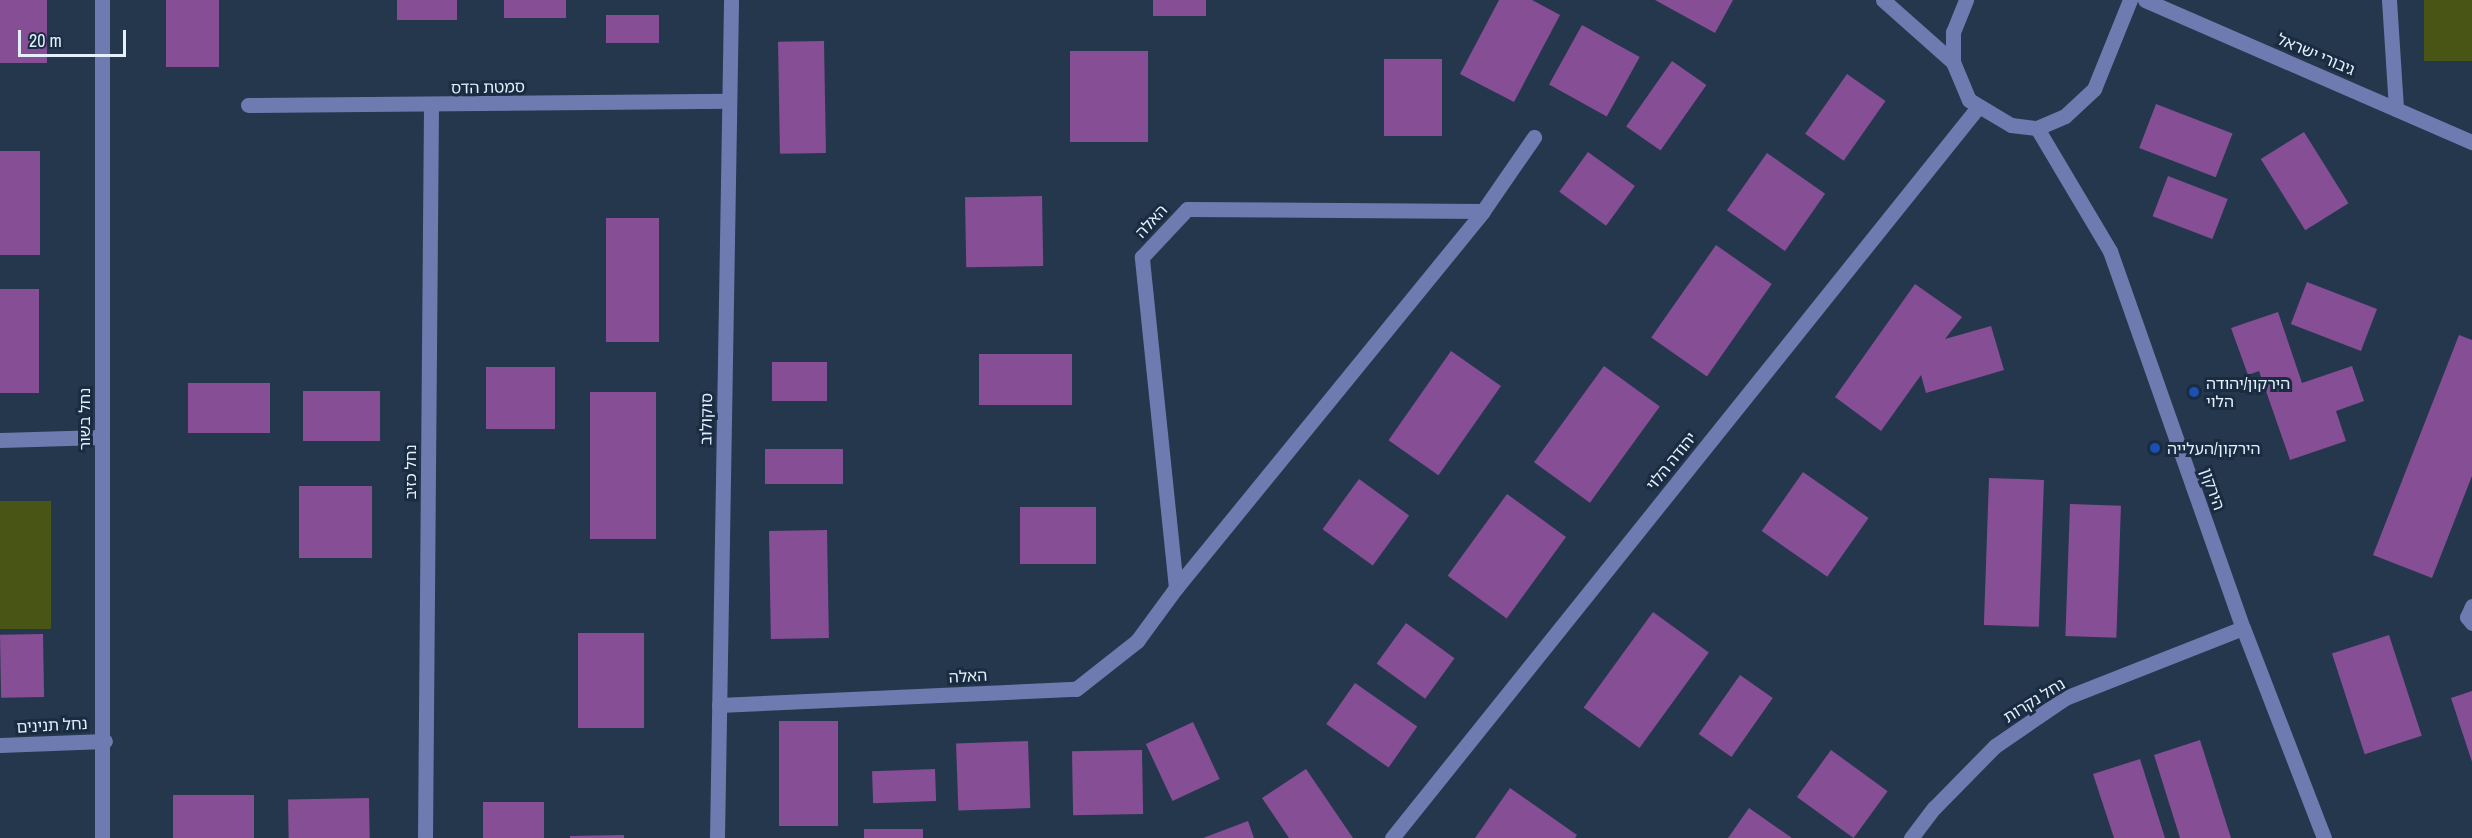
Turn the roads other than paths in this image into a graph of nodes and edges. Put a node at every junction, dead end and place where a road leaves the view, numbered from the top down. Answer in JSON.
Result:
{"nodes":[{"id":1,"x":102,"y":0,"type":"edge"},
{"id":2,"x":731,"y":0,"type":"edge"},
{"id":3,"x":1883,"y":0,"type":"edge"},
{"id":4,"x":1966,"y":0,"type":"edge"},
{"id":5,"x":2130,"y":0,"type":"edge"},
{"id":6,"x":2145,"y":0,"type":"edge"},
{"id":7,"x":2390,"y":0,"type":"edge"},
{"id":8,"x":1953,"y":62,"type":"junction"},
{"id":9,"x":729,"y":101,"type":"junction"},
{"id":10,"x":248,"y":105,"type":"dead end"},
{"id":11,"x":431,"y":106,"type":"junction"},
{"id":12,"x":1978,"y":107,"type":"junction"},
{"id":13,"x":2396,"y":109,"type":"junction"},
{"id":14,"x":2037,"y":128,"type":"junction"},
{"id":15,"x":1534,"y":136,"type":"dead end"},
{"id":16,"x":2472,"y":142,"type":"edge"},
{"id":17,"x":1483,"y":211,"type":"junction"},
{"id":18,"x":102,"y":437,"type":"junction"},
{"id":19,"x":0,"y":440,"type":"edge"},
{"id":20,"x":1176,"y":588,"type":"junction"},
{"id":21,"x":2472,"y":606,"type":"edge"},
{"id":22,"x":2472,"y":623,"type":"edge"},
{"id":23,"x":2243,"y":628,"type":"junction"},
{"id":24,"x":719,"y":705,"type":"junction"},
{"id":25,"x":105,"y":741,"type":"junction"},
{"id":26,"x":0,"y":745,"type":"edge"},
{"id":27,"x":102,"y":838,"type":"edge"},
{"id":28,"x":425,"y":838,"type":"edge"},
{"id":29,"x":717,"y":838,"type":"edge"},
{"id":30,"x":1392,"y":838,"type":"edge"},
{"id":31,"x":1911,"y":838,"type":"edge"},
{"id":32,"x":2324,"y":838,"type":"edge"}],
"edges":[{"from":1,"to":18,"type":"street","name":"נחל בשור"},
{"from":2,"to":9,"type":"street","name":"סוקולוב"},
{"from":3,"to":8,"type":"street"},
{"from":4,"to":8,"type":"street"},
{"from":5,"to":14,"type":"street"},
{"from":6,"to":13,"type":"street","name":"גיבורי ישראל"},
{"from":7,"to":13,"type":"street"},
{"from":8,"to":12,"type":"street"},
{"from":9,"to":11,"type":"street","name":"סמטת הדס"},
{"from":9,"to":24,"type":"street","name":"סוקולוב"},
{"from":10,"to":11,"type":"street","name":"סמטת הדס"},
{"from":11,"to":28,"type":"street","name":"נחל כזיב"},
{"from":12,"to":14,"type":"street"},
{"from":12,"to":30,"type":"street","name":"יהודה הלוי"},
{"from":13,"to":16,"type":"street","name":"גיבורי ישראל"},
{"from":14,"to":23,"type":"street","name":"הירקון"},
{"from":15,"to":17,"type":"street","name":"האלה"},
{"from":17,"to":20,"type":"street","name":"האלה"},
{"from":17,"to":20,"type":"street","name":"האלה"},
{"from":18,"to":19,"type":"street"},
{"from":18,"to":25,"type":"street","name":"נחל בשור"},
{"from":20,"to":24,"type":"street","name":"האלה"},
{"from":21,"to":22,"type":"street"},
{"from":23,"to":31,"type":"street","name":"נחל נקרות"},
{"from":23,"to":32,"type":"street","name":"הירקון"},
{"from":24,"to":29,"type":"street","name":"סוקולוב"},
{"from":25,"to":26,"type":"street","name":"נחל תנינים"},
{"from":25,"to":27,"type":"street","name":"נחל בשור"}]}
